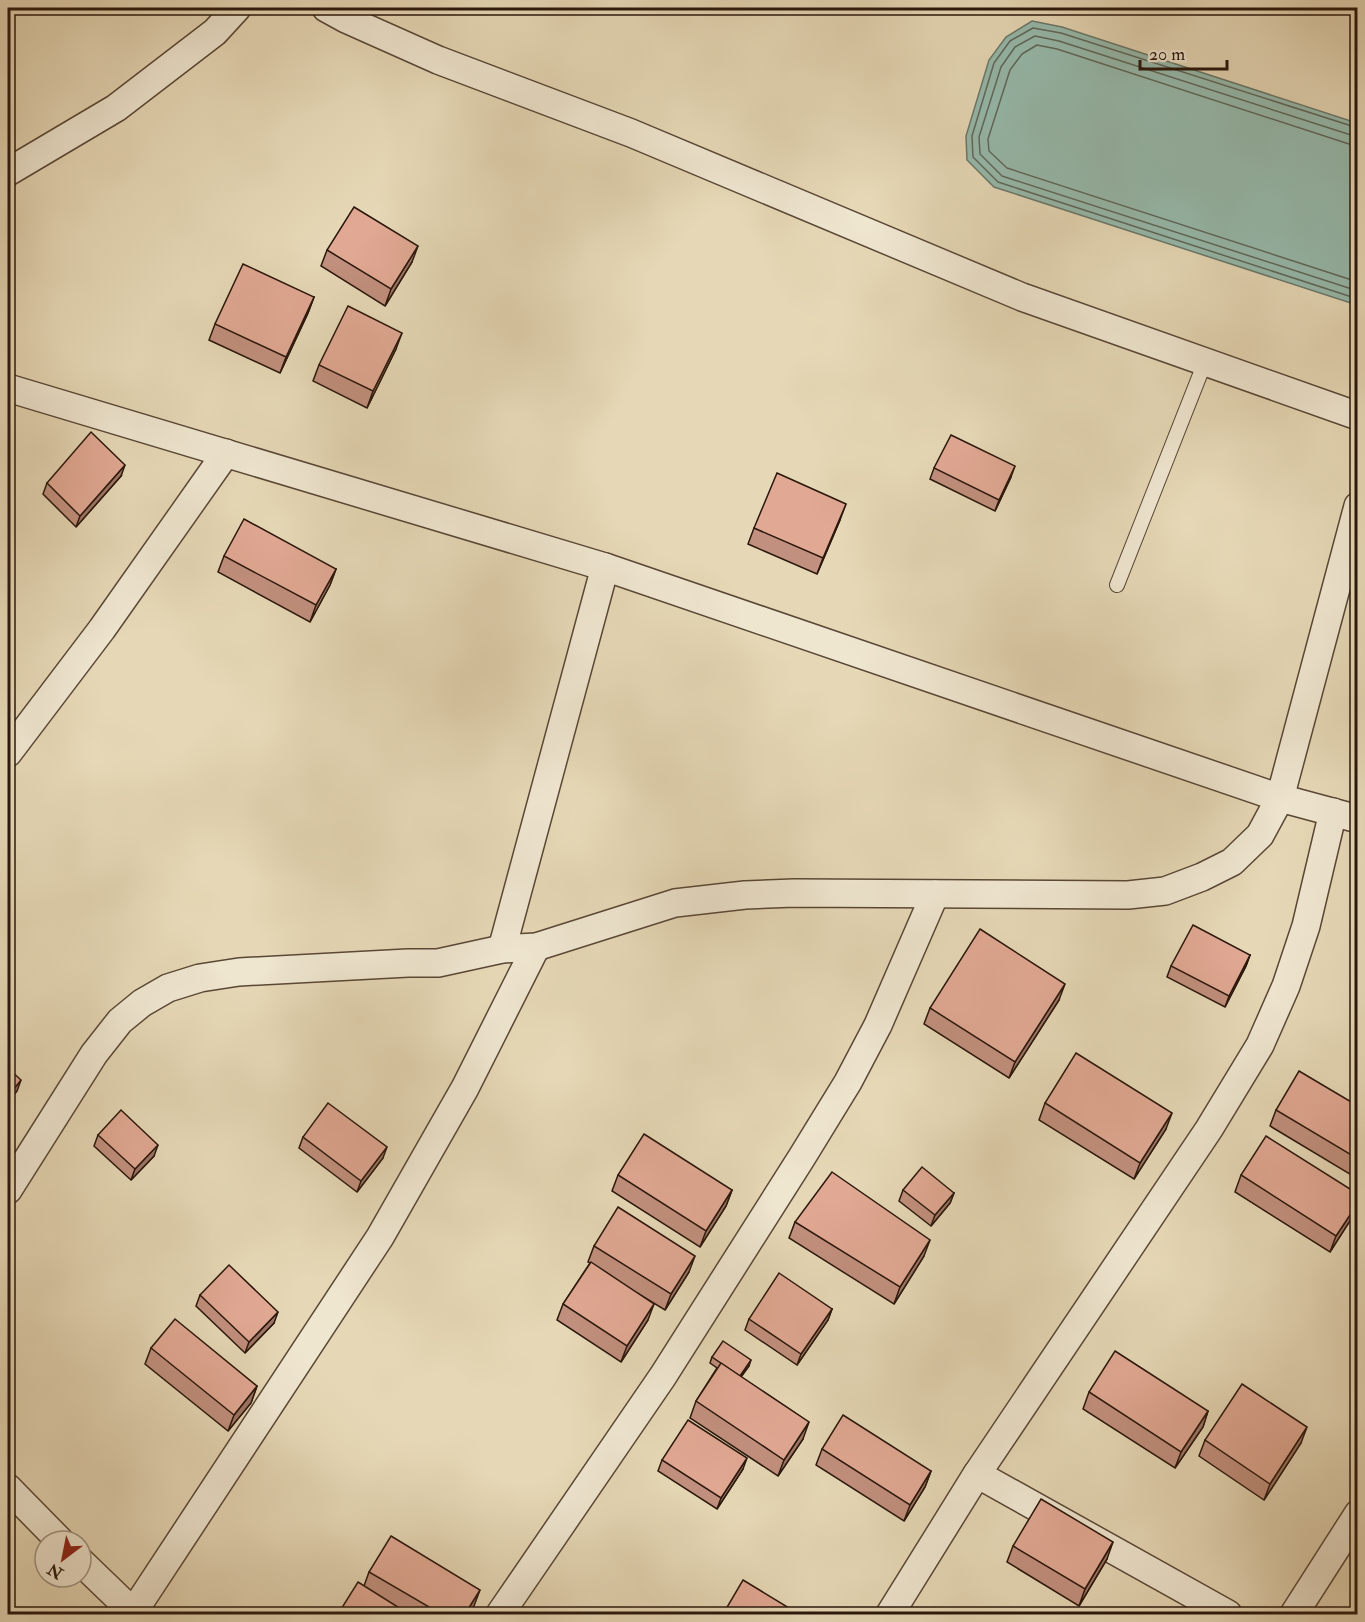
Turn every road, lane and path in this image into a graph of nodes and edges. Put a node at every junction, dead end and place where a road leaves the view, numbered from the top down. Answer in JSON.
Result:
{"nodes":[{"id":1,"x":237,"y":8,"type":"edge"},
{"id":2,"x":326,"y":8,"type":"edge"},
{"id":3,"x":8,"y":172,"type":"edge"},
{"id":4,"x":1205,"y":362,"type":"junction"},
{"id":5,"x":11,"y":395,"type":"edge"},
{"id":6,"x":1358,"y":416,"type":"edge"},
{"id":7,"x":226,"y":453,"type":"junction"},
{"id":8,"x":1358,"y":506,"type":"edge"},
{"id":9,"x":605,"y":567,"type":"junction"},
{"id":10,"x":1117,"y":585,"type":"dead end"},
{"id":11,"x":8,"y":753,"type":"edge"},
{"id":12,"x":1280,"y":798,"type":"junction"},
{"id":13,"x":1345,"y":815,"type":"edge"},
{"id":14,"x":935,"y":894,"type":"junction"},
{"id":15,"x":536,"y":947,"type":"junction"},
{"id":16,"x":502,"y":949,"type":"junction"},
{"id":17,"x":8,"y":1190,"type":"edge"},
{"id":18,"x":977,"y":1473,"type":"junction"},
{"id":19,"x":8,"y":1488,"type":"edge"},
{"id":20,"x":1358,"y":1514,"type":"edge"},
{"id":21,"x":48,"y":1529,"type":"edge"},
{"id":22,"x":93,"y":1574,"type":"edge"},
{"id":23,"x":133,"y":1614,"type":"edge"},
{"id":24,"x":500,"y":1614,"type":"edge"},
{"id":25,"x":890,"y":1614,"type":"edge"},
{"id":26,"x":1228,"y":1614,"type":"edge"},
{"id":27,"x":1294,"y":1614,"type":"edge"}],
"edges":[{"from":1,"to":3,"type":"street"},
{"from":2,"to":4,"type":"street"},
{"from":4,"to":6,"type":"street"},
{"from":4,"to":10,"type":"lane"},
{"from":5,"to":7,"type":"street"},
{"from":7,"to":9,"type":"street"},
{"from":7,"to":11,"type":"street"},
{"from":8,"to":12,"type":"street"},
{"from":9,"to":12,"type":"street"},
{"from":9,"to":16,"type":"street"},
{"from":12,"to":13,"type":"street"},
{"from":12,"to":14,"type":"street"},
{"from":13,"to":18,"type":"street"},
{"from":14,"to":15,"type":"street"},
{"from":14,"to":24,"type":"street"},
{"from":15,"to":16,"type":"street"},
{"from":15,"to":23,"type":"street"},
{"from":16,"to":17,"type":"street"},
{"from":18,"to":25,"type":"street"},
{"from":18,"to":26,"type":"street"},
{"from":19,"to":21,"type":"street"},
{"from":20,"to":27,"type":"street"},
{"from":22,"to":23,"type":"street"}]}
